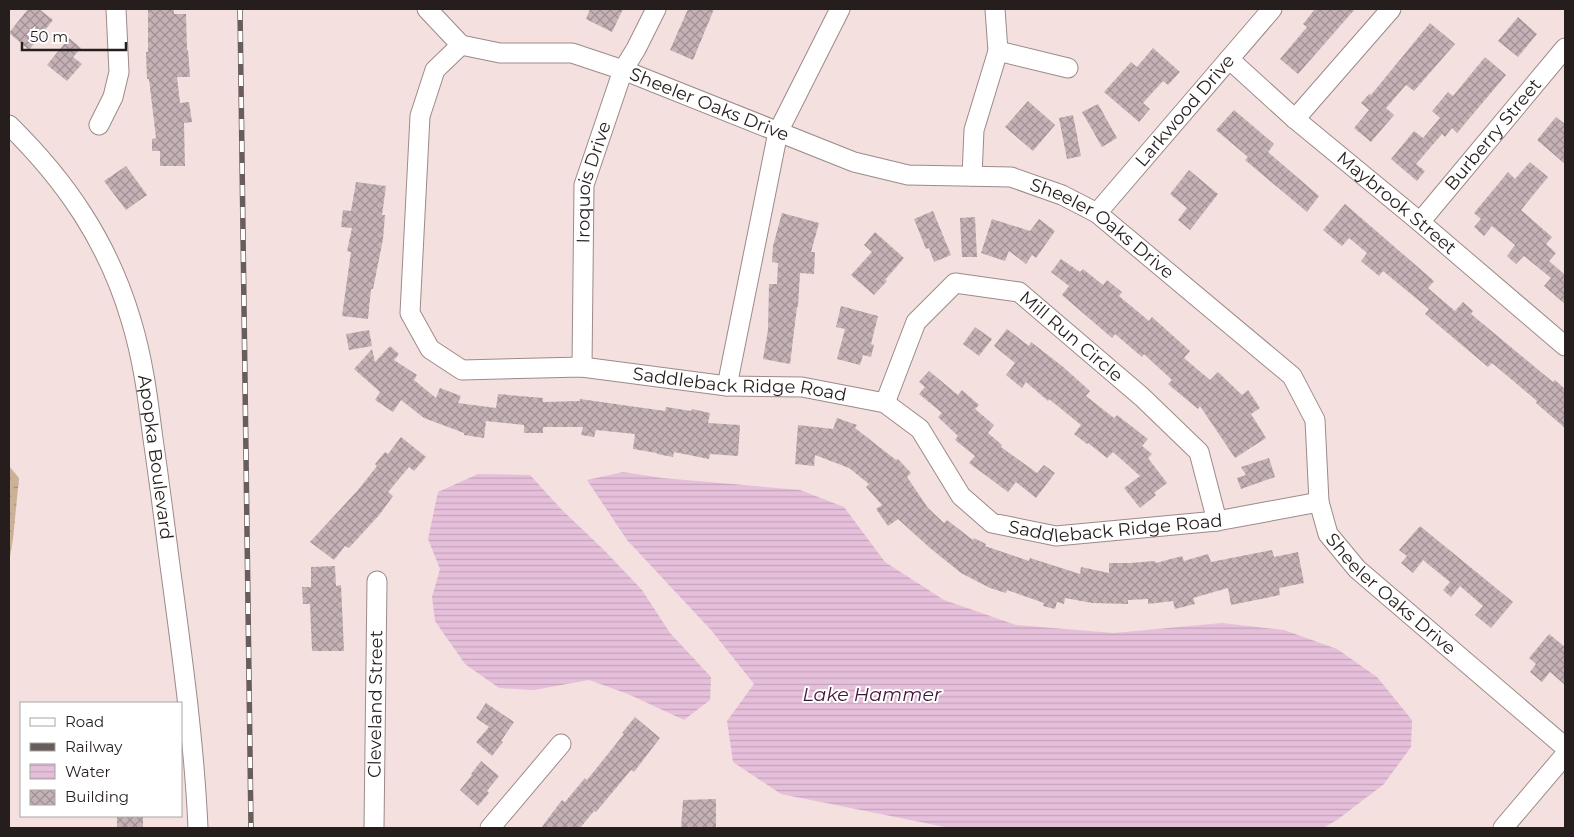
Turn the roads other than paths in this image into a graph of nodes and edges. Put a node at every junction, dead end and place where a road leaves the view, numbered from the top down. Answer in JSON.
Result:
{"nodes":[{"id":1,"x":116,"y":9,"type":"edge"},
{"id":2,"x":427,"y":9,"type":"edge"},
{"id":3,"x":656,"y":9,"type":"edge"},
{"id":4,"x":840,"y":9,"type":"edge"},
{"id":5,"x":995,"y":9,"type":"edge"},
{"id":6,"x":1272,"y":9,"type":"edge"},
{"id":7,"x":1390,"y":9,"type":"edge"},
{"id":8,"x":461,"y":45,"type":"junction"},
{"id":9,"x":1565,"y":48,"type":"edge"},
{"id":10,"x":998,"y":51,"type":"junction"},
{"id":11,"x":1229,"y":60,"type":"junction"},
{"id":12,"x":1068,"y":68,"type":"dead end"},
{"id":13,"x":623,"y":70,"type":"junction"},
{"id":14,"x":1295,"y":119,"type":"junction"},
{"id":15,"x":9,"y":124,"type":"edge"},
{"id":16,"x":100,"y":125,"type":"dead end"},
{"id":17,"x":778,"y":132,"type":"junction"},
{"id":18,"x":972,"y":176,"type":"junction"},
{"id":19,"x":1097,"y":213,"type":"junction"},
{"id":20,"x":1420,"y":222,"type":"junction"},
{"id":21,"x":1565,"y":346,"type":"edge"},
{"id":22,"x":582,"y":367,"type":"junction"},
{"id":23,"x":727,"y":386,"type":"junction"},
{"id":24,"x":885,"y":403,"type":"junction"},
{"id":25,"x":1319,"y":502,"type":"junction"},
{"id":26,"x":1217,"y":521,"type":"junction"},
{"id":27,"x":377,"y":580,"type":"dead end"},
{"id":28,"x":561,"y":744,"type":"dead end"},
{"id":29,"x":1565,"y":747,"type":"edge"},
{"id":30,"x":1565,"y":755,"type":"edge"},
{"id":31,"x":198,"y":828,"type":"edge"},
{"id":32,"x":374,"y":828,"type":"edge"},
{"id":33,"x":490,"y":828,"type":"edge"},
{"id":34,"x":1503,"y":828,"type":"edge"}],
"edges":[{"from":1,"to":16,"type":"street"},
{"from":2,"to":8,"type":"street"},
{"from":3,"to":13,"type":"street","name":"Iroquois Drive"},
{"from":4,"to":17,"type":"street"},
{"from":5,"to":10,"type":"street"},
{"from":6,"to":11,"type":"street","name":"Larkwood Drive"},
{"from":7,"to":14,"type":"street"},
{"from":8,"to":13,"type":"street","name":"Sheeler Oaks Drive"},
{"from":8,"to":22,"type":"street","name":"Saddleback Ridge Road"},
{"from":9,"to":20,"type":"street","name":"Burberry Street"},
{"from":10,"to":12,"type":"street"},
{"from":10,"to":18,"type":"street"},
{"from":11,"to":14,"type":"street","name":"Maybrook Street"},
{"from":11,"to":19,"type":"street","name":"Larkwood Drive"},
{"from":13,"to":17,"type":"street","name":"Sheeler Oaks Drive"},
{"from":13,"to":22,"type":"street","name":"Iroquois Drive"},
{"from":14,"to":20,"type":"street","name":"Maybrook Street"},
{"from":15,"to":31,"type":"street","name":"Apopka Boulevard"},
{"from":17,"to":18,"type":"street","name":"Sheeler Oaks Drive"},
{"from":17,"to":23,"type":"street"},
{"from":18,"to":19,"type":"street","name":"Sheeler Oaks Drive"},
{"from":19,"to":25,"type":"street","name":"Sheeler Oaks Drive"},
{"from":20,"to":21,"type":"street","name":"Maybrook Street"},
{"from":22,"to":23,"type":"street","name":"Saddleback Ridge Road"},
{"from":23,"to":24,"type":"street","name":"Saddleback Ridge Road"},
{"from":24,"to":26,"type":"street","name":"Saddleback Ridge Road"},
{"from":24,"to":26,"type":"street","name":"Mill Run Circle"},
{"from":25,"to":26,"type":"street","name":"Saddleback Ridge Road"},
{"from":25,"to":29,"type":"street","name":"Sheeler Oaks Drive"},
{"from":27,"to":32,"type":"street","name":"Cleveland Street"},
{"from":28,"to":33,"type":"street"},
{"from":30,"to":34,"type":"street"}]}
